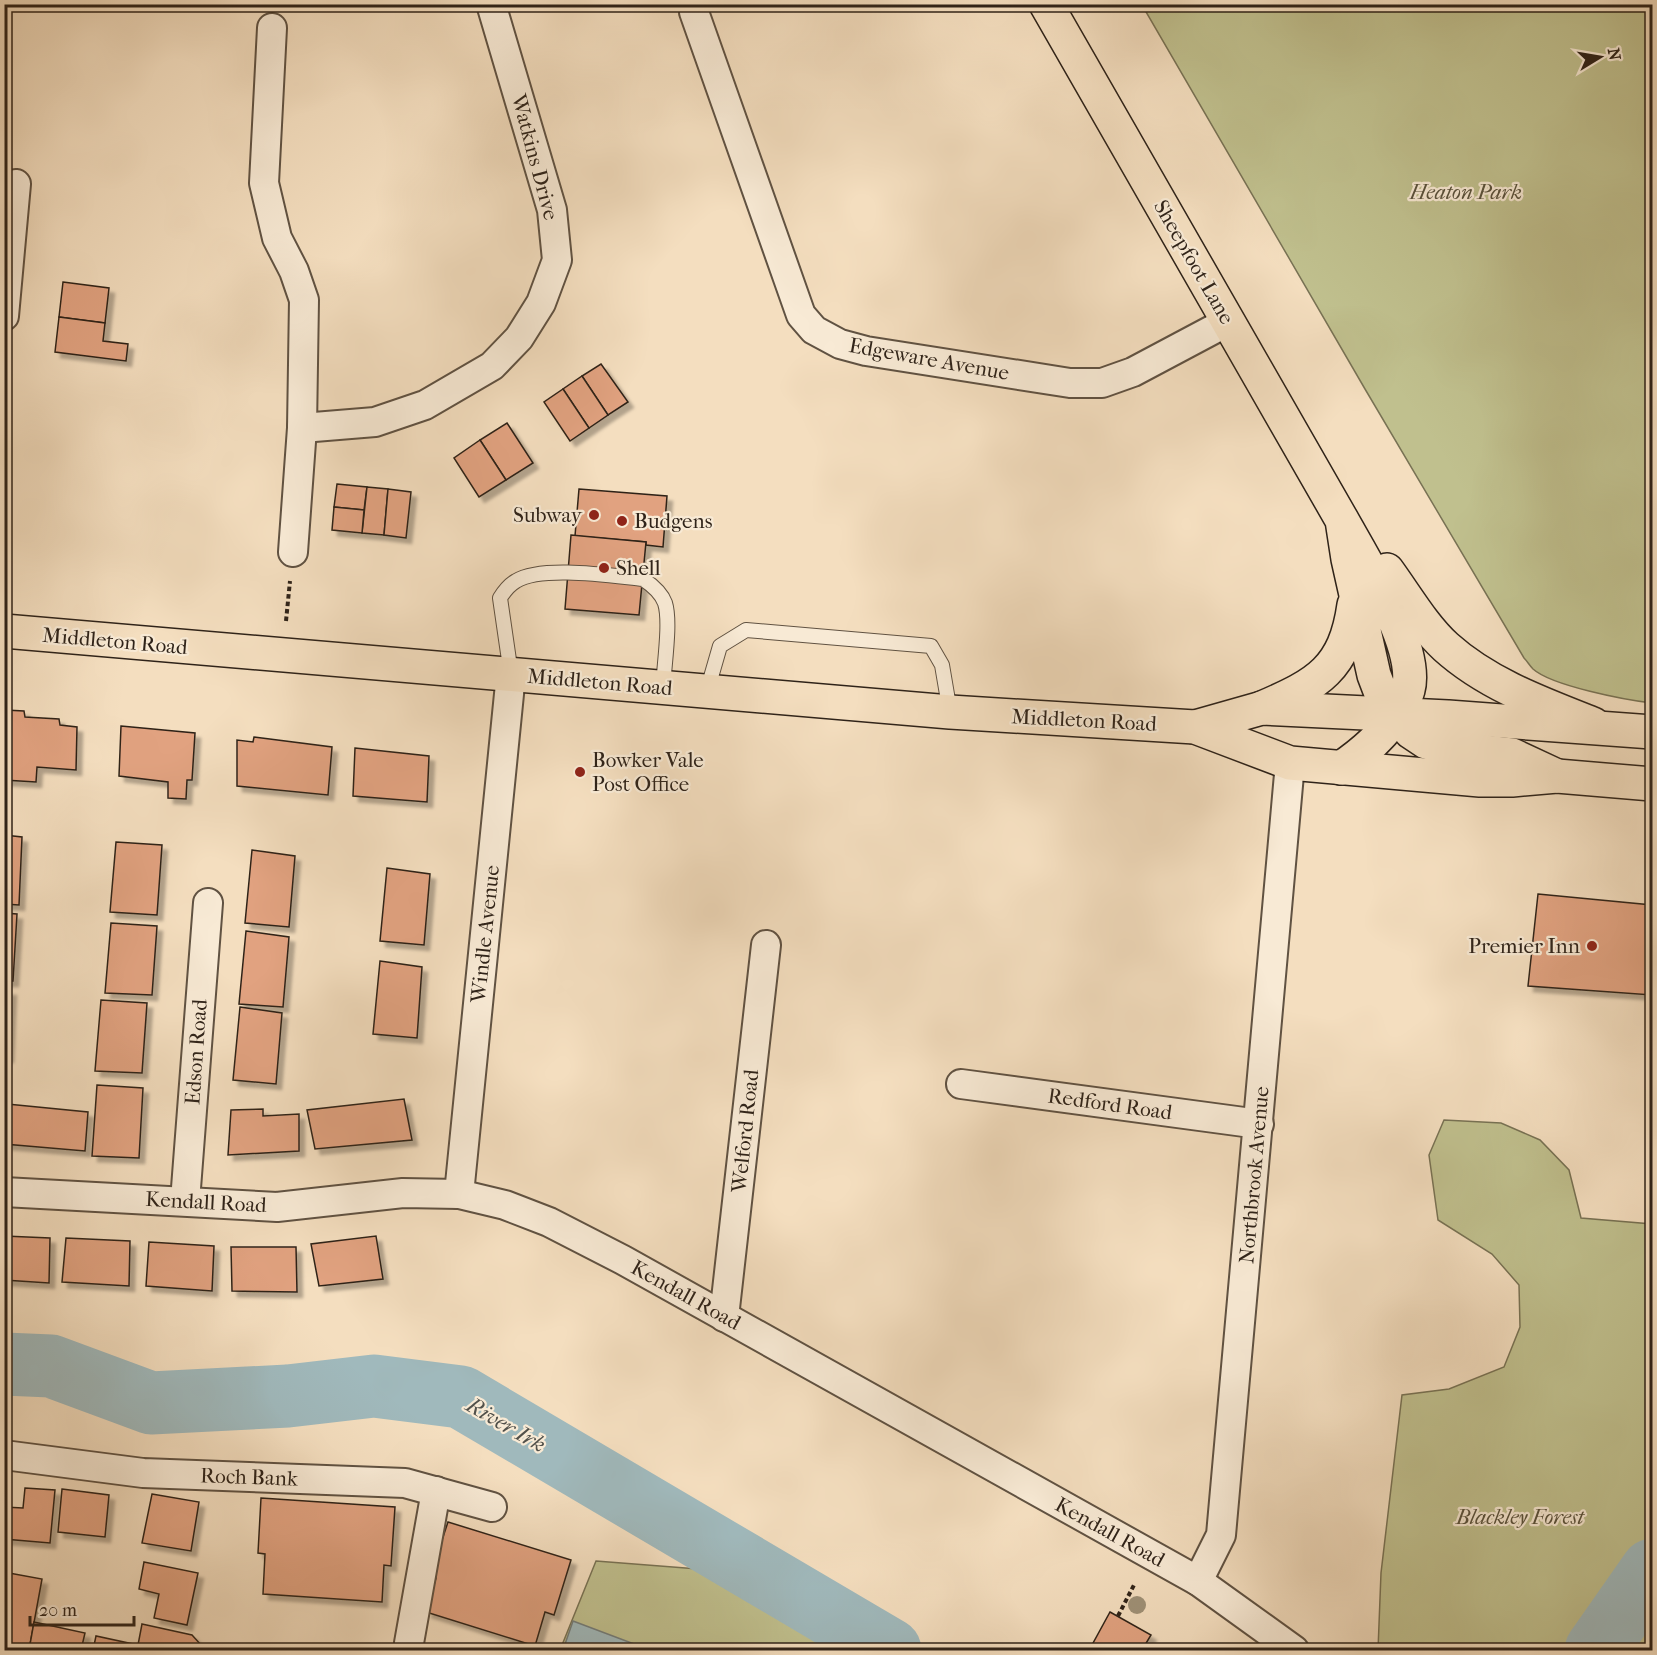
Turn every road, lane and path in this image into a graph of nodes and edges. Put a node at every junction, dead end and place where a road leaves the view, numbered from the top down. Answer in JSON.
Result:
{"nodes":[{"id":1,"x":491,"y":4,"type":"edge"},
{"id":2,"x":1046,"y":4,"type":"edge"},
{"id":3,"x":694,"y":12,"type":"dead end"},
{"id":4,"x":272,"y":28,"type":"dead end"},
{"id":5,"x":16,"y":184,"type":"dead end"},
{"id":6,"x":4,"y":316,"type":"edge"},
{"id":7,"x":1229,"y":321,"type":"junction"},
{"id":8,"x":302,"y":428,"type":"junction"},
{"id":9,"x":1342,"y":520,"type":"junction"},
{"id":10,"x":293,"y":552,"type":"joint"},
{"id":11,"x":1355,"y":597,"type":"junction"},
{"id":12,"x":4,"y":632,"type":"edge"},
{"id":13,"x":283,"y":655,"type":"junction"},
{"id":14,"x":511,"y":674,"type":"junction"},
{"id":15,"x":663,"y":688,"type":"junction"},
{"id":16,"x":707,"y":691,"type":"junction"},
{"id":17,"x":1262,"y":708,"type":"junction"},
{"id":18,"x":950,"y":712,"type":"junction"},
{"id":19,"x":1396,"y":715,"type":"junction"},
{"id":20,"x":1195,"y":727,"type":"junction"},
{"id":21,"x":1604,"y":728,"type":"junction"},
{"id":22,"x":1653,"y":732,"type":"edge"},
{"id":23,"x":1290,"y":763,"type":"junction"},
{"id":24,"x":1341,"y":768,"type":"junction"},
{"id":25,"x":1557,"y":776,"type":"junction"},
{"id":26,"x":1653,"y":784,"type":"edge"},
{"id":27,"x":208,"y":903,"type":"dead end"},
{"id":28,"x":766,"y":945,"type":"dead end"},
{"id":29,"x":961,"y":1084,"type":"dead end"},
{"id":30,"x":1259,"y":1124,"type":"junction"},
{"id":31,"x":4,"y":1192,"type":"edge"},
{"id":32,"x":459,"y":1194,"type":"junction"},
{"id":33,"x":185,"y":1201,"type":"junction"},
{"id":34,"x":724,"y":1317,"type":"junction"},
{"id":35,"x":4,"y":1455,"type":"edge"},
{"id":36,"x":436,"y":1491,"type":"junction"},
{"id":37,"x":492,"y":1507,"type":"dead end"},
{"id":38,"x":1198,"y":1581,"type":"junction"},
{"id":39,"x":1135,"y":1582,"type":"dead end"},
{"id":40,"x":1118,"y":1616,"type":"dead end"},
{"id":41,"x":409,"y":1643,"type":"dead end"},
{"id":42,"x":1294,"y":1650,"type":"edge"}],
"edges":[{"from":1,"to":8,"type":"street","name":"Watkins Drive"},
{"from":2,"to":7,"type":"main road","name":"Sheepfoot Lane"},
{"from":3,"to":7,"type":"street","name":"Edgeware Avenue"},
{"from":4,"to":8,"type":"street"},
{"from":5,"to":6,"type":"street"},
{"from":7,"to":9,"type":"main road","name":"Sheepfoot Lane"},
{"from":8,"to":10,"type":"street"},
{"from":9,"to":11,"type":"main road","name":"Sheepfoot Lane"},
{"from":9,"to":19,"type":"main road","name":"Sheepfoot Lane"},
{"from":9,"to":21,"type":"main road","name":"Sheepfoot Lane"},
{"from":10,"to":13,"type":"path"},
{"from":11,"to":17,"type":"main road"},
{"from":11,"to":19,"type":"main road","name":"Sheepfoot Lane"},
{"from":12,"to":13,"type":"main road","name":"Middleton Road"},
{"from":13,"to":14,"type":"main road","name":"Middleton Road"},
{"from":14,"to":15,"type":"main road","name":"Middleton Road"},
{"from":14,"to":15,"type":"lane"},
{"from":14,"to":32,"type":"street","name":"Windle Avenue"},
{"from":15,"to":16,"type":"main road","name":"Middleton Road"},
{"from":16,"to":18,"type":"main road","name":"Middleton Road"},
{"from":16,"to":18,"type":"lane"},
{"from":17,"to":19,"type":"main road","name":"Middleton Road"},
{"from":17,"to":20,"type":"main road","name":"Middleton Road"},
{"from":18,"to":20,"type":"main road","name":"Middleton Road"},
{"from":19,"to":21,"type":"main road","name":"Middleton Road"},
{"from":19,"to":24,"type":"main road"},
{"from":19,"to":25,"type":"main road"},
{"from":20,"to":23,"type":"main road","name":"Middleton Road"},
{"from":21,"to":22,"type":"main road","name":"Middleton Road"},
{"from":23,"to":24,"type":"main road","name":"Middleton Road"},
{"from":23,"to":30,"type":"street","name":"Northbrook Avenue"},
{"from":24,"to":25,"type":"main road","name":"Middleton Road"},
{"from":25,"to":26,"type":"main road","name":"Middleton Road"},
{"from":27,"to":33,"type":"street","name":"Edson Road"},
{"from":28,"to":34,"type":"street","name":"Welford Road"},
{"from":29,"to":30,"type":"street","name":"Redford Road"},
{"from":30,"to":38,"type":"street","name":"Northbrook Avenue"},
{"from":31,"to":33,"type":"street","name":"Kendall Road"},
{"from":32,"to":33,"type":"street","name":"Kendall Road"},
{"from":32,"to":34,"type":"street","name":"Kendall Road"},
{"from":34,"to":38,"type":"street","name":"Kendall Road"},
{"from":35,"to":36,"type":"street","name":"Roch Bank"},
{"from":36,"to":37,"type":"street","name":"Roch Bank"},
{"from":36,"to":41,"type":"street"},
{"from":38,"to":42,"type":"street","name":"Kendall Road"},
{"from":39,"to":40,"type":"path"}]}
